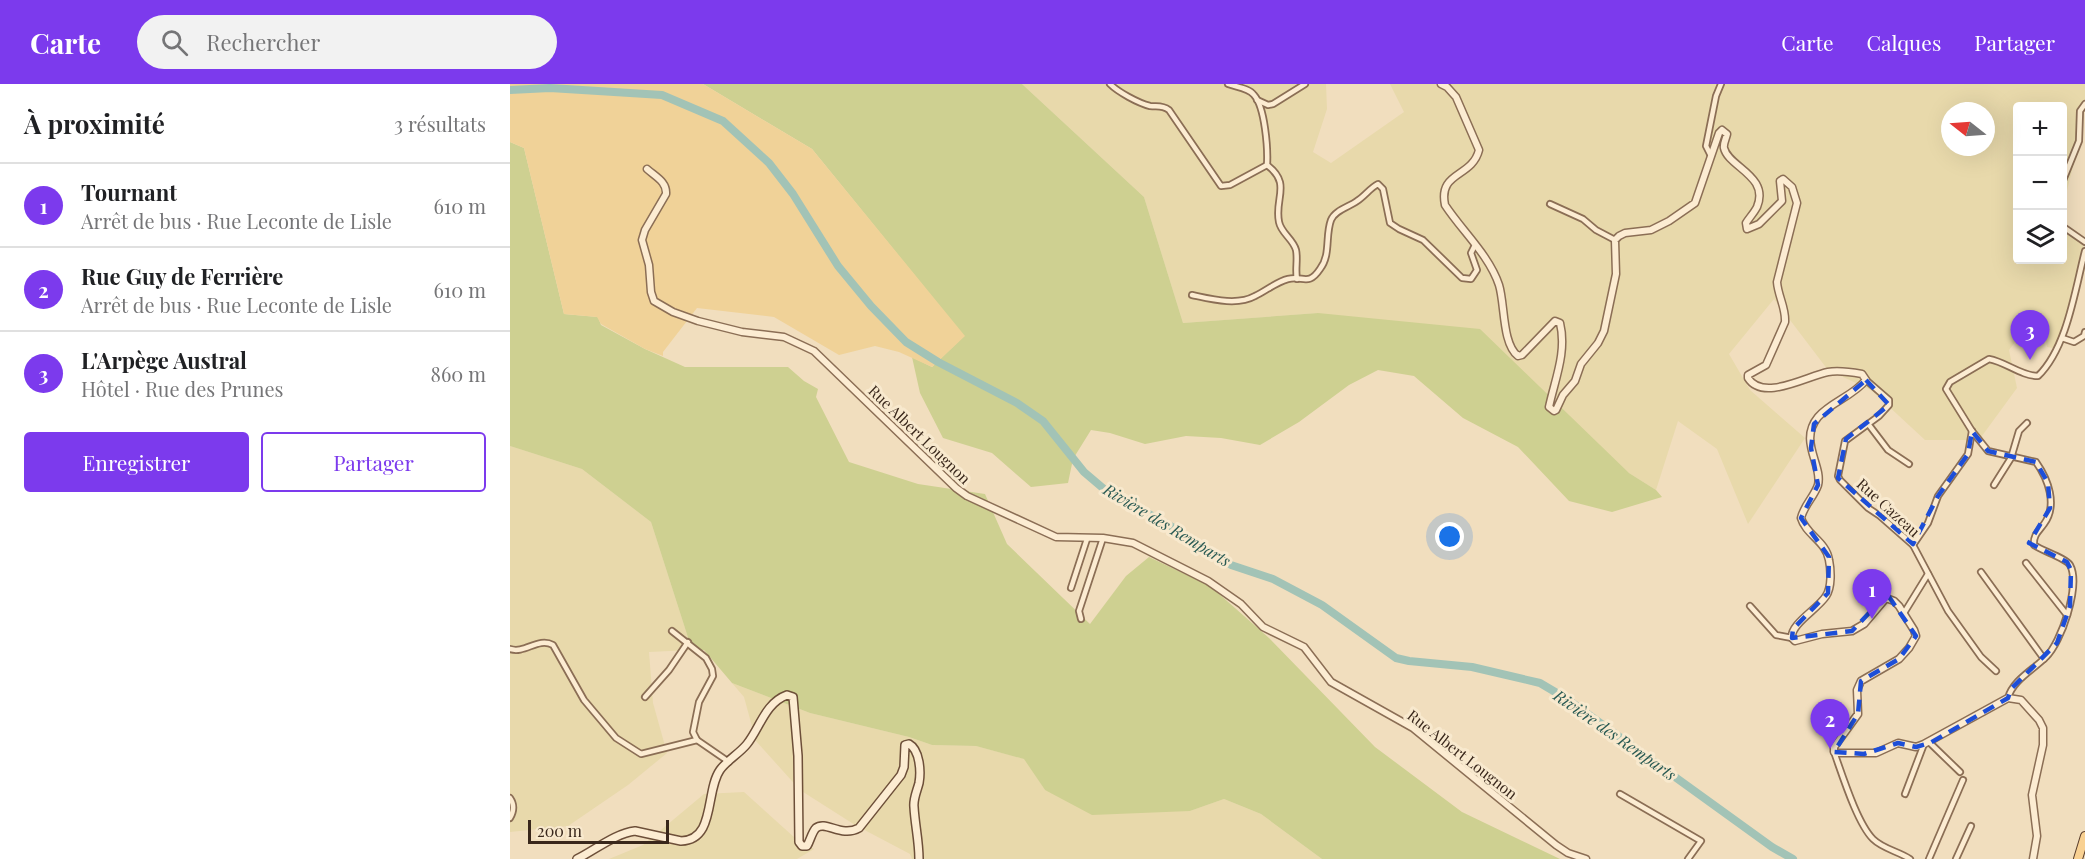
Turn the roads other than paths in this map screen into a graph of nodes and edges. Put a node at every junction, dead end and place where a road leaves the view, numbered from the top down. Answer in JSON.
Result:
{"nodes":[{"id":1,"x":1110,"y":84,"type":"edge"},
{"id":2,"x":1228,"y":84,"type":"edge"},
{"id":3,"x":1305,"y":84,"type":"edge"},
{"id":4,"x":1441,"y":84,"type":"edge"},
{"id":5,"x":1721,"y":84,"type":"edge"},
{"id":6,"x":1257,"y":100,"type":"junction"},
{"id":7,"x":2085,"y":104,"type":"edge"},
{"id":8,"x":1711,"y":156,"type":"junction"},
{"id":9,"x":1266,"y":165,"type":"junction"},
{"id":10,"x":647,"y":169,"type":"dead end"},
{"id":11,"x":2067,"y":171,"type":"edge"},
{"id":12,"x":1550,"y":204,"type":"dead end"},
{"id":13,"x":2067,"y":229,"type":"edge"},
{"id":14,"x":1615,"y":240,"type":"junction"},
{"id":15,"x":2085,"y":242,"type":"edge"},
{"id":16,"x":1475,"y":245,"type":"junction"},
{"id":17,"x":2085,"y":252,"type":"edge"},
{"id":18,"x":1297,"y":279,"type":"junction"},
{"id":19,"x":1192,"y":295,"type":"dead end"},
{"id":20,"x":2085,"y":332,"type":"edge"},
{"id":21,"x":2062,"y":338,"type":"junction"},
{"id":22,"x":1866,"y":380,"type":"junction"},
{"id":23,"x":2027,"y":423,"type":"dead end"},
{"id":24,"x":1869,"y":425,"type":"junction"},
{"id":25,"x":1972,"y":430,"type":"junction"},
{"id":26,"x":2011,"y":458,"type":"junction"},
{"id":27,"x":1909,"y":464,"type":"dead end"},
{"id":28,"x":1994,"y":485,"type":"dead end"},
{"id":29,"x":1103,"y":538,"type":"junction"},
{"id":30,"x":1087,"y":539,"type":"junction"},
{"id":31,"x":1913,"y":544,"type":"junction"},
{"id":32,"x":2026,"y":562,"type":"dead end"},
{"id":33,"x":1981,"y":572,"type":"dead end"},
{"id":34,"x":1928,"y":574,"type":"junction"},
{"id":35,"x":1071,"y":588,"type":"dead end"},
{"id":36,"x":1750,"y":606,"type":"dead end"},
{"id":37,"x":1904,"y":613,"type":"junction"},
{"id":38,"x":2067,"y":615,"type":"junction"},
{"id":39,"x":1081,"y":619,"type":"dead end"},
{"id":40,"x":672,"y":631,"type":"dead end"},
{"id":41,"x":1792,"y":638,"type":"junction"},
{"id":42,"x":688,"y":642,"type":"junction"},
{"id":43,"x":510,"y":649,"type":"edge"},
{"id":44,"x":2044,"y":659,"type":"junction"},
{"id":45,"x":1996,"y":671,"type":"dead end"},
{"id":46,"x":645,"y":697,"type":"dead end"},
{"id":47,"x":2008,"y":698,"type":"junction"},
{"id":48,"x":697,"y":740,"type":"junction"},
{"id":49,"x":1927,"y":743,"type":"junction"},
{"id":50,"x":1834,"y":752,"type":"junction"},
{"id":51,"x":729,"y":762,"type":"junction"},
{"id":52,"x":1960,"y":772,"type":"dead end"},
{"id":53,"x":1963,"y":780,"type":"dead end"},
{"id":54,"x":1620,"y":794,"type":"dead end"},
{"id":55,"x":1905,"y":794,"type":"dead end"},
{"id":56,"x":510,"y":798,"type":"edge"},
{"id":57,"x":510,"y":818,"type":"edge"},
{"id":58,"x":1971,"y":826,"type":"dead end"},
{"id":59,"x":2085,"y":836,"type":"edge"},
{"id":60,"x":577,"y":859,"type":"edge"},
{"id":61,"x":919,"y":859,"type":"edge"},
{"id":62,"x":1586,"y":859,"type":"edge"},
{"id":63,"x":1688,"y":859,"type":"edge"},
{"id":64,"x":1910,"y":859,"type":"edge"},
{"id":65,"x":1929,"y":859,"type":"edge"},
{"id":66,"x":1956,"y":859,"type":"edge"},
{"id":67,"x":2033,"y":859,"type":"edge"},
{"id":68,"x":2077,"y":859,"type":"edge"}],
"edges":[{"from":1,"to":9,"type":"street"},
{"from":2,"to":6,"type":"street"},
{"from":3,"to":6,"type":"street"},
{"from":4,"to":16,"type":"street"},
{"from":5,"to":8,"type":"street"},
{"from":6,"to":9,"type":"street"},
{"from":7,"to":11,"type":"street"},
{"from":8,"to":14,"type":"street"},
{"from":8,"to":22,"type":"street"},
{"from":9,"to":18,"type":"street"},
{"from":10,"to":30,"type":"street","name":"Rue Albert Lougnon"},
{"from":12,"to":14,"type":"street"},
{"from":13,"to":15,"type":"street"},
{"from":14,"to":16,"type":"street"},
{"from":16,"to":18,"type":"street"},
{"from":17,"to":21,"type":"street"},
{"from":18,"to":19,"type":"street"},
{"from":20,"to":21,"type":"street"},
{"from":21,"to":25,"type":"street"},
{"from":22,"to":24,"type":"street","name":"Rue Cazeau"},
{"from":22,"to":41,"type":"street"},
{"from":23,"to":26,"type":"street"},
{"from":24,"to":27,"type":"street"},
{"from":24,"to":31,"type":"street","name":"Rue Cazeau"},
{"from":25,"to":26,"type":"street"},
{"from":25,"to":31,"type":"street"},
{"from":26,"to":28,"type":"street"},
{"from":26,"to":38,"type":"street"},
{"from":29,"to":30,"type":"street","name":"Rue Albert Lougnon"},
{"from":29,"to":39,"type":"street"},
{"from":29,"to":62,"type":"street","name":"Rue Albert Lougnon"},
{"from":30,"to":35,"type":"street"},
{"from":31,"to":34,"type":"street","name":"Rue Cazeau"},
{"from":32,"to":38,"type":"street"},
{"from":33,"to":44,"type":"street"},
{"from":34,"to":37,"type":"street"},
{"from":34,"to":45,"type":"street","name":"Rue Cazeau"},
{"from":36,"to":41,"type":"street"},
{"from":37,"to":41,"type":"street"},
{"from":37,"to":50,"type":"street"},
{"from":38,"to":44,"type":"street"},
{"from":40,"to":42,"type":"street"},
{"from":42,"to":46,"type":"street"},
{"from":42,"to":48,"type":"street"},
{"from":43,"to":48,"type":"street"},
{"from":44,"to":47,"type":"street"},
{"from":47,"to":49,"type":"street"},
{"from":47,"to":67,"type":"street"},
{"from":48,"to":51,"type":"street"},
{"from":49,"to":50,"type":"street"},
{"from":49,"to":52,"type":"street"},
{"from":49,"to":55,"type":"street"},
{"from":50,"to":64,"type":"street"},
{"from":51,"to":60,"type":"main road"},
{"from":51,"to":61,"type":"main road"},
{"from":53,"to":65,"type":"street"},
{"from":54,"to":63,"type":"street"},
{"from":56,"to":57,"type":"street"},
{"from":58,"to":66,"type":"street"},
{"from":59,"to":68,"type":"main road"}]}
